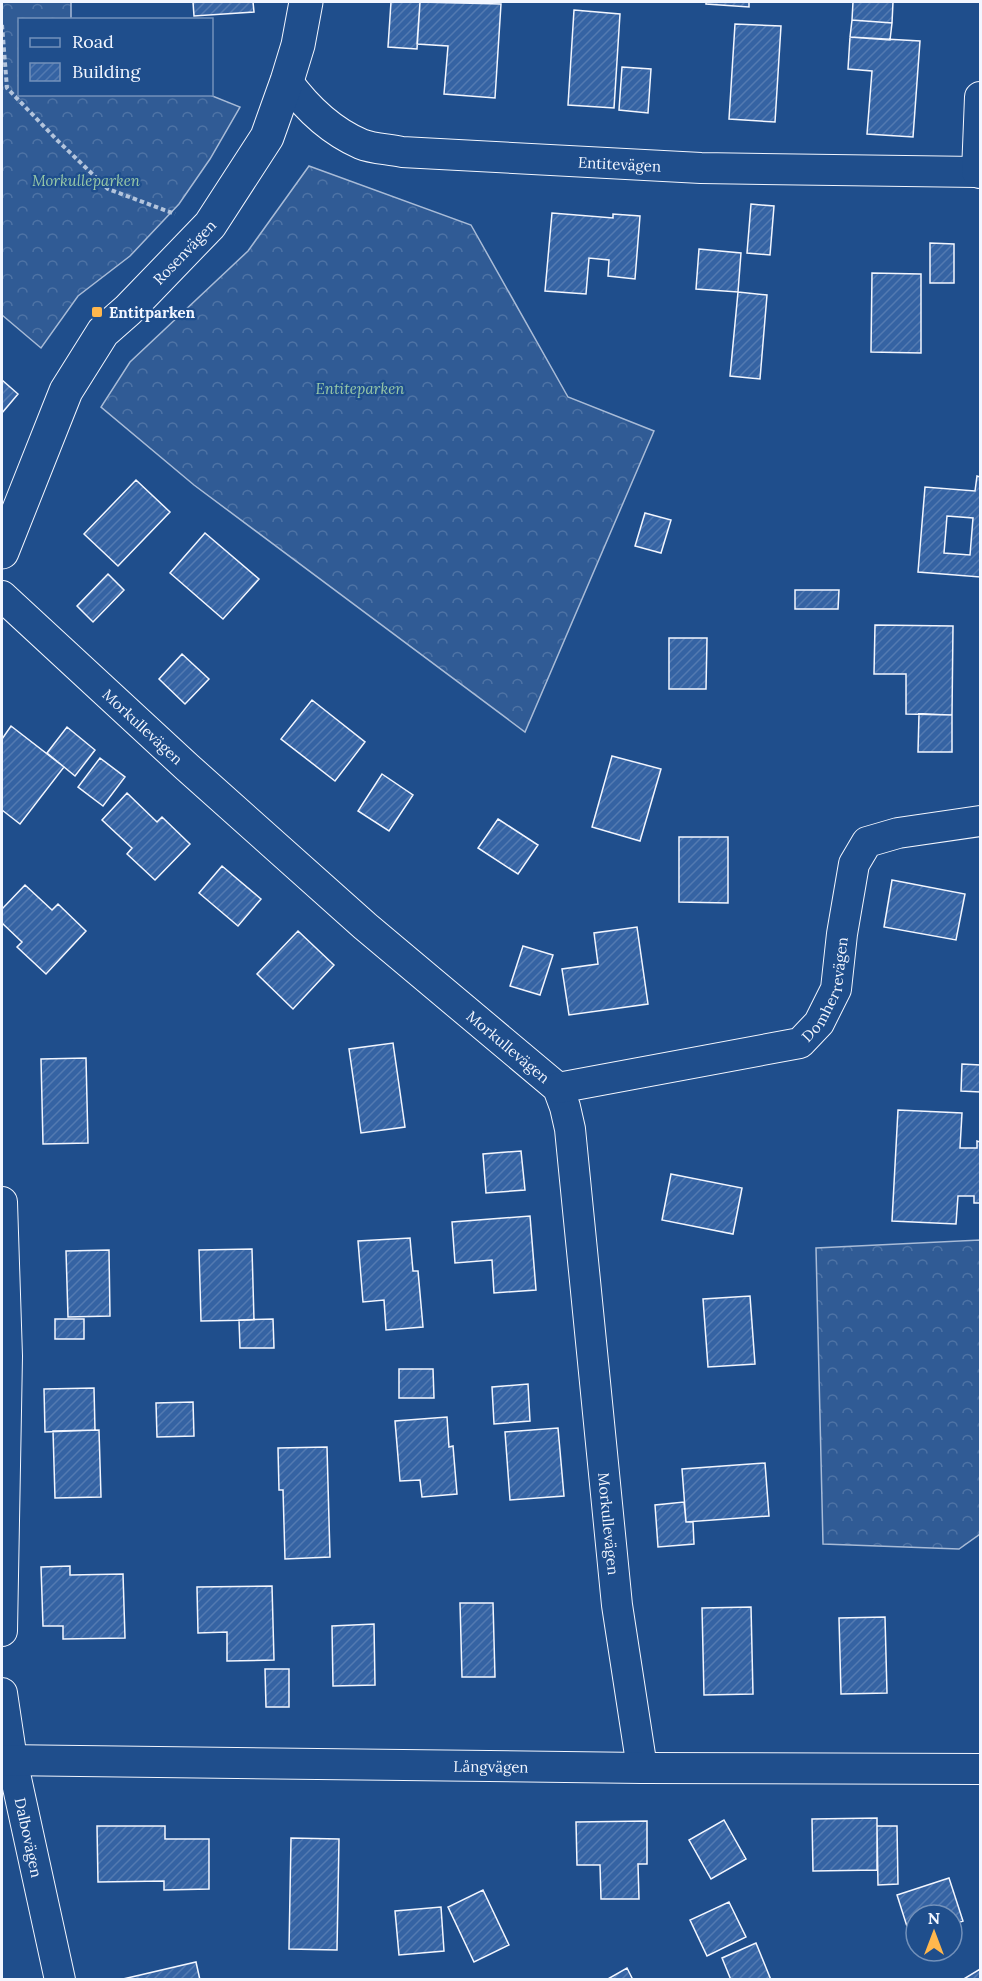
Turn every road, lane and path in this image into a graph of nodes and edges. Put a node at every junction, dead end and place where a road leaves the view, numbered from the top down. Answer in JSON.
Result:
{"nodes":[{"id":1,"x":306,"y":2,"type":"edge"},
{"id":2,"x":2,"y":25,"type":"edge"},
{"id":3,"x":287,"y":81,"type":"junction"},
{"id":4,"x":981,"y":97,"type":"edge"},
{"id":5,"x":979,"y":172,"type":"edge"},
{"id":6,"x":210,"y":225,"type":"junction"},
{"id":7,"x":2,"y":552,"type":"edge"},
{"id":8,"x":2,"y":596,"type":"edge"},
{"id":9,"x":981,"y":821,"type":"edge"},
{"id":10,"x":558,"y":1089,"type":"junction"},
{"id":11,"x":2,"y":1202,"type":"edge"},
{"id":12,"x":2,"y":1631,"type":"edge"},
{"id":13,"x":2,"y":1694,"type":"edge"},
{"id":14,"x":7,"y":1760,"type":"edge"},
{"id":15,"x":642,"y":1768,"type":"junction"},
{"id":16,"x":981,"y":1770,"type":"edge"},
{"id":17,"x":60,"y":1980,"type":"edge"}],
"edges":[{"from":1,"to":3,"type":"street","name":"Rosenvägen"},
{"from":2,"to":6,"type":"path"},
{"from":3,"to":5,"type":"street","name":"Entitevägen"},
{"from":3,"to":6,"type":"street","name":"Rosenvägen"},
{"from":4,"to":5,"type":"street"},
{"from":6,"to":7,"type":"street","name":"Rosenvägen"},
{"from":8,"to":10,"type":"street","name":"Morkullevägen"},
{"from":9,"to":10,"type":"street","name":"Domherrevägen"},
{"from":10,"to":15,"type":"street","name":"Morkullevägen"},
{"from":11,"to":12,"type":"street"},
{"from":13,"to":14,"type":"street","name":"Dalbovägen"},
{"from":14,"to":15,"type":"street","name":"Långvägen"},
{"from":14,"to":17,"type":"street","name":"Dalbovägen"},
{"from":15,"to":16,"type":"street","name":"Långvägen"}]}
